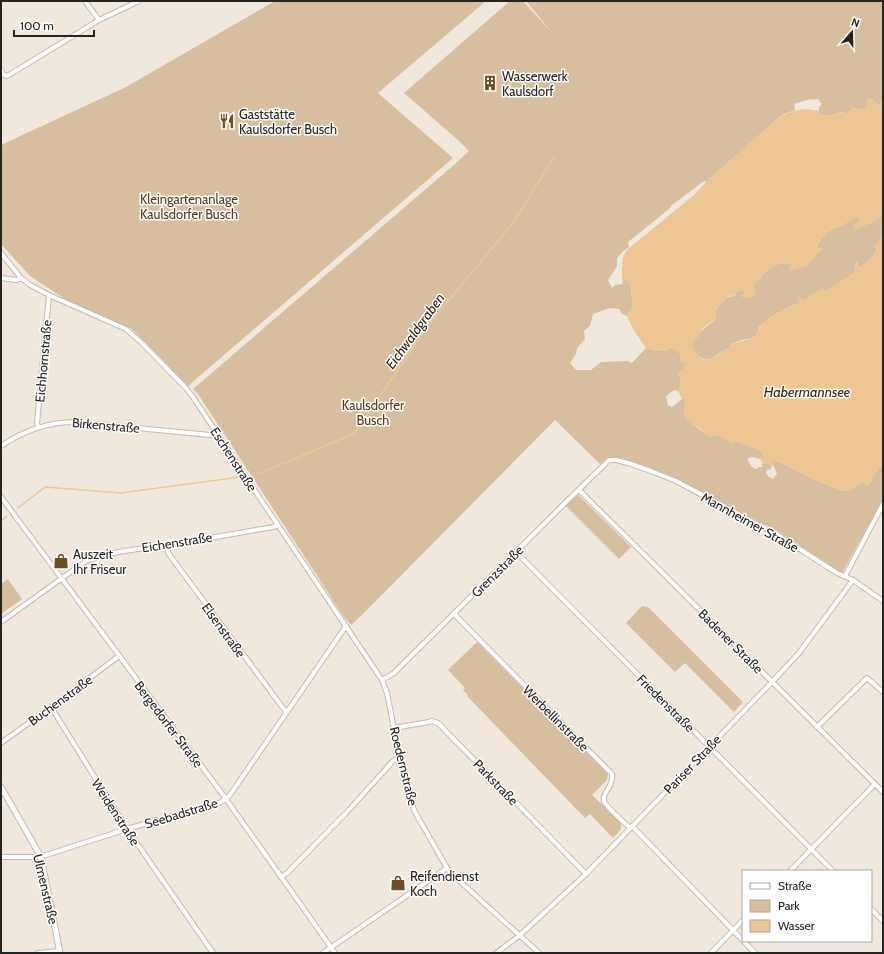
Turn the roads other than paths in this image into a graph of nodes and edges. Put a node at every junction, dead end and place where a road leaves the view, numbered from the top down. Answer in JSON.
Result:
{"nodes":[{"id":1,"x":84,"y":1,"type":"edge"},
{"id":2,"x":139,"y":1,"type":"edge"},
{"id":3,"x":99,"y":20,"type":"junction"},
{"id":4,"x":1,"y":70,"type":"edge"},
{"id":5,"x":1,"y":253,"type":"edge"},
{"id":6,"x":1,"y":278,"type":"edge"},
{"id":7,"x":21,"y":278,"type":"junction"},
{"id":8,"x":49,"y":295,"type":"junction"},
{"id":9,"x":38,"y":427,"type":"junction"},
{"id":10,"x":215,"y":431,"type":"junction"},
{"id":11,"x":1,"y":446,"type":"edge"},
{"id":12,"x":610,"y":460,"type":"joint"},
{"id":13,"x":579,"y":490,"type":"junction"},
{"id":14,"x":1,"y":497,"type":"edge"},
{"id":15,"x":883,"y":504,"type":"edge"},
{"id":16,"x":277,"y":523,"type":"junction"},
{"id":17,"x":166,"y":545,"type":"junction"},
{"id":18,"x":516,"y":552,"type":"junction"},
{"id":19,"x":845,"y":576,"type":"junction"},
{"id":20,"x":61,"y":578,"type":"junction"},
{"id":21,"x":853,"y":580,"type":"junction"},
{"id":22,"x":883,"y":601,"type":"edge"},
{"id":23,"x":454,"y":614,"type":"junction"},
{"id":24,"x":1,"y":622,"type":"edge"},
{"id":25,"x":346,"y":626,"type":"junction"},
{"id":26,"x":119,"y":656,"type":"junction"},
{"id":27,"x":382,"y":680,"type":"junction"},
{"id":28,"x":772,"y":682,"type":"junction"},
{"id":29,"x":883,"y":692,"type":"edge"},
{"id":30,"x":388,"y":699,"type":"joint"},
{"id":31,"x":51,"y":707,"type":"junction"},
{"id":32,"x":287,"y":712,"type":"junction"},
{"id":33,"x":817,"y":727,"type":"junction"},
{"id":34,"x":394,"y":728,"type":"junction"},
{"id":35,"x":1,"y":742,"type":"edge"},
{"id":36,"x":710,"y":746,"type":"junction"},
{"id":37,"x":400,"y":758,"type":"junction"},
{"id":38,"x":874,"y":784,"type":"junction"},
{"id":39,"x":1,"y":787,"type":"edge"},
{"id":40,"x":883,"y":792,"type":"edge"},
{"id":41,"x":226,"y":799,"type":"junction"},
{"id":42,"x":631,"y":827,"type":"junction"},
{"id":43,"x":127,"y":829,"type":"junction"},
{"id":44,"x":811,"y":849,"type":"junction"},
{"id":45,"x":41,"y":856,"type":"junction"},
{"id":46,"x":1,"y":857,"type":"edge"},
{"id":47,"x":447,"y":868,"type":"junction"},
{"id":48,"x":791,"y":870,"type":"edge"},
{"id":49,"x":832,"y":870,"type":"edge"},
{"id":50,"x":586,"y":874,"type":"junction"},
{"id":51,"x":281,"y":877,"type":"junction"},
{"id":52,"x":872,"y":910,"type":"edge"},
{"id":53,"x":742,"y":921,"type":"edge"},
{"id":54,"x":883,"y":921,"type":"edge"},
{"id":55,"x":733,"y":930,"type":"junction"},
{"id":56,"x":520,"y":936,"type":"junction"},
{"id":57,"x":742,"y":939,"type":"edge"},
{"id":58,"x":744,"y":942,"type":"edge"},
{"id":59,"x":331,"y":947,"type":"junction"},
{"id":60,"x":60,"y":952,"type":"edge"},
{"id":61,"x":38,"y":953,"type":"edge"},
{"id":62,"x":213,"y":953,"type":"edge"},
{"id":63,"x":322,"y":953,"type":"edge"},
{"id":64,"x":335,"y":953,"type":"edge"},
{"id":65,"x":496,"y":953,"type":"edge"},
{"id":66,"x":539,"y":953,"type":"edge"},
{"id":67,"x":711,"y":953,"type":"edge"},
{"id":68,"x":755,"y":953,"type":"edge"}],
"edges":[{"from":1,"to":3,"type":"street"},
{"from":2,"to":3,"type":"street"},
{"from":3,"to":4,"type":"street"},
{"from":5,"to":7,"type":"street","name":"Eschenstraße"},
{"from":6,"to":7,"type":"street"},
{"from":7,"to":8,"type":"street","name":"Eschenstraße"},
{"from":8,"to":9,"type":"street","name":"Eichhornstraße"},
{"from":8,"to":10,"type":"street","name":"Eschenstraße"},
{"from":9,"to":10,"type":"street","name":"Birkenstraße"},
{"from":9,"to":11,"type":"street","name":"Birkenstraße"},
{"from":10,"to":16,"type":"street","name":"Eschenstraße"},
{"from":12,"to":13,"type":"street","name":"Grenzstraße"},
{"from":12,"to":19,"type":"street","name":"Mannheimer Straße"},
{"from":13,"to":18,"type":"street","name":"Grenzstraße"},
{"from":13,"to":28,"type":"street","name":"Badener Straße"},
{"from":14,"to":20,"type":"street","name":"Bergedorfer Straße"},
{"from":15,"to":19,"type":"street"},
{"from":16,"to":17,"type":"street","name":"Eichenstraße"},
{"from":16,"to":25,"type":"street","name":"Eschenstraße"},
{"from":17,"to":20,"type":"street","name":"Eichenstraße"},
{"from":17,"to":32,"type":"street","name":"Elsenstraße"},
{"from":18,"to":23,"type":"street","name":"Grenzstraße"},
{"from":18,"to":36,"type":"street","name":"Friedenstraße"},
{"from":19,"to":21,"type":"street","name":"Mannheimer Straße"},
{"from":20,"to":24,"type":"street","name":"Eichenstraße"},
{"from":20,"to":26,"type":"street","name":"Bergedorfer Straße"},
{"from":21,"to":22,"type":"street","name":"Mannheimer Straße"},
{"from":21,"to":28,"type":"street","name":"Pariser Straße"},
{"from":23,"to":27,"type":"street","name":"Grenzstraße"},
{"from":23,"to":42,"type":"street","name":"Werbellinstraße"},
{"from":25,"to":27,"type":"street","name":"Eschenstraße"},
{"from":25,"to":32,"type":"street","name":"Seebadstraße"},
{"from":26,"to":31,"type":"street","name":"Buchenstraße"},
{"from":26,"to":41,"type":"street","name":"Bergedorfer Straße"},
{"from":27,"to":30,"type":"street","name":"Eschenstraße"},
{"from":28,"to":33,"type":"street","name":"Badener Straße"},
{"from":28,"to":36,"type":"street","name":"Pariser Straße"},
{"from":29,"to":33,"type":"street"},
{"from":30,"to":34,"type":"street","name":"Roedernstraße"},
{"from":31,"to":35,"type":"street","name":"Buchenstraße"},
{"from":31,"to":43,"type":"street","name":"Weidenstraße"},
{"from":32,"to":41,"type":"street","name":"Seebadstraße"},
{"from":33,"to":38,"type":"street","name":"Badener Straße"},
{"from":34,"to":37,"type":"street","name":"Roedernstraße"},
{"from":34,"to":50,"type":"street","name":"Parkstraße"},
{"from":36,"to":42,"type":"street","name":"Pariser Straße"},
{"from":36,"to":44,"type":"street","name":"Friedenstraße"},
{"from":37,"to":47,"type":"street","name":"Roedernstraße"},
{"from":37,"to":51,"type":"street"},
{"from":38,"to":40,"type":"street","name":"Badener Straße"},
{"from":38,"to":44,"type":"street"},
{"from":39,"to":45,"type":"street","name":"Ulmenstraße"},
{"from":41,"to":43,"type":"street","name":"Seebadstraße"},
{"from":41,"to":51,"type":"street","name":"Bergedorfer Straße"},
{"from":42,"to":50,"type":"street","name":"Pariser Straße"},
{"from":42,"to":55,"type":"street","name":"Werbellinstraße"},
{"from":43,"to":45,"type":"street","name":"Seebadstraße"},
{"from":43,"to":62,"type":"street","name":"Weidenstraße"},
{"from":44,"to":48,"type":"street"},
{"from":44,"to":49,"type":"street","name":"Friedenstraße"},
{"from":45,"to":46,"type":"street","name":"Seebadstraße"},
{"from":45,"to":60,"type":"street","name":"Ulmenstraße"},
{"from":47,"to":56,"type":"street","name":"Roedernstraße"},
{"from":47,"to":59,"type":"street"},
{"from":50,"to":56,"type":"street","name":"Pariser Straße"},
{"from":51,"to":59,"type":"street","name":"Bergedorfer Straße"},
{"from":52,"to":54,"type":"street"},
{"from":53,"to":55,"type":"street"},
{"from":55,"to":57,"type":"street","name":"Werbellinstraße"},
{"from":55,"to":67,"type":"street"},
{"from":56,"to":65,"type":"street","name":"Pariser Straße"},
{"from":56,"to":66,"type":"street","name":"Roedernstraße"},
{"from":58,"to":68,"type":"street","name":"Werbellinstraße"},
{"from":59,"to":63,"type":"street"},
{"from":59,"to":64,"type":"street","name":"Bergedorfer Straße"},
{"from":60,"to":61,"type":"street"}]}
